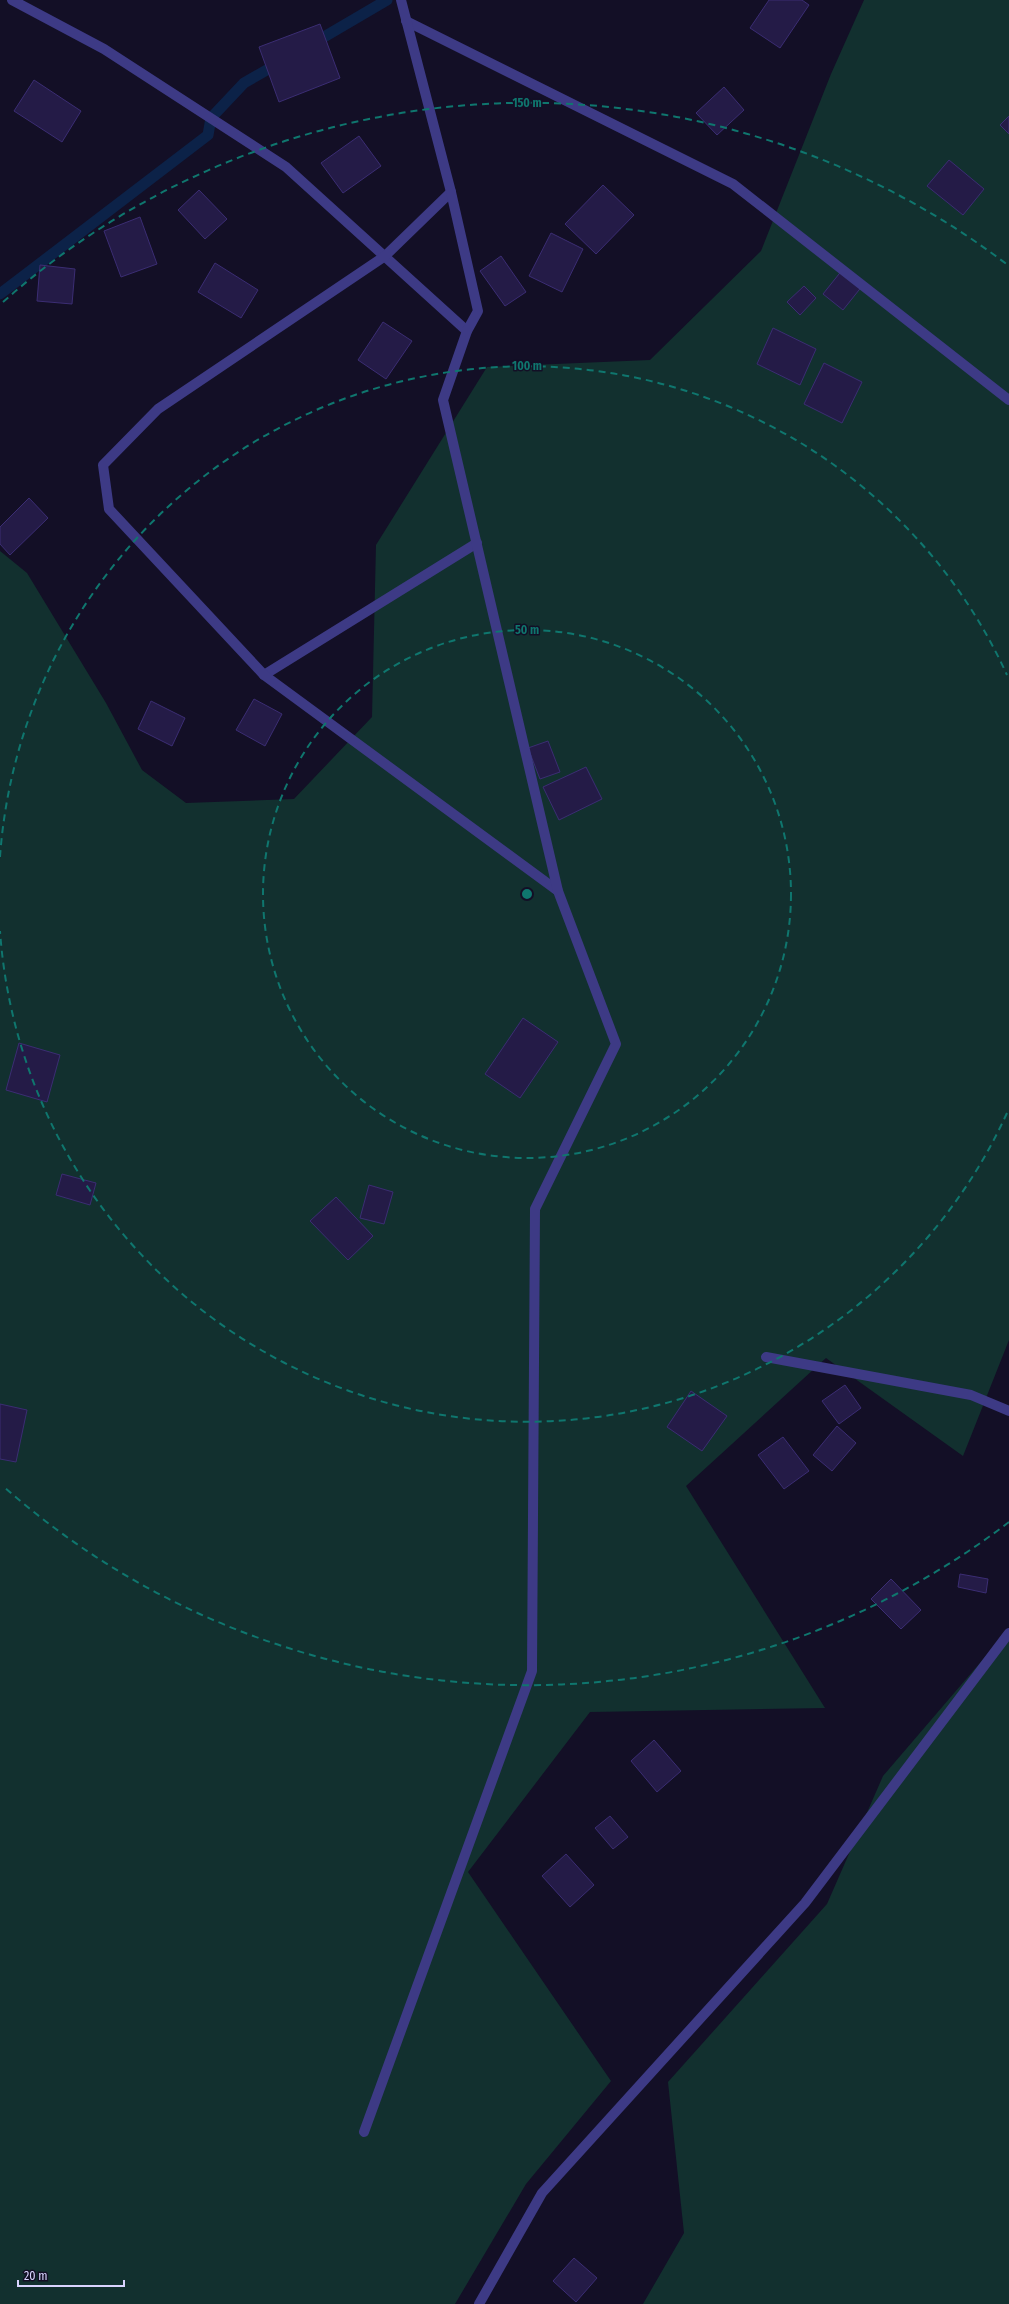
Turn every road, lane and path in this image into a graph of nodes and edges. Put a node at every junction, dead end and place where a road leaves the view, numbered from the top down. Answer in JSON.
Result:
{"nodes":[{"id":1,"x":12,"y":0,"type":"edge"},
{"id":2,"x":401,"y":0,"type":"edge"},
{"id":3,"x":406,"y":21,"type":"junction"},
{"id":4,"x":451,"y":192,"type":"junction"},
{"id":5,"x":385,"y":256,"type":"junction"},
{"id":6,"x":467,"y":331,"type":"junction"},
{"id":7,"x":1009,"y":400,"type":"edge"},
{"id":8,"x":477,"y":543,"type":"junction"},
{"id":9,"x":264,"y":675,"type":"junction"},
{"id":10,"x":558,"y":891,"type":"junction"},
{"id":11,"x":766,"y":1357,"type":"dead end"},
{"id":12,"x":1009,"y":1411,"type":"edge"},
{"id":13,"x":1009,"y":1634,"type":"edge"},
{"id":14,"x":364,"y":2132,"type":"dead end"},
{"id":15,"x":479,"y":2304,"type":"edge"}],
"edges":[{"from":1,"to":5,"type":"street"},
{"from":2,"to":3,"type":"street"},
{"from":3,"to":4,"type":"street"},
{"from":3,"to":7,"type":"street"},
{"from":4,"to":5,"type":"street"},
{"from":4,"to":6,"type":"street"},
{"from":5,"to":6,"type":"street"},
{"from":5,"to":9,"type":"street"},
{"from":6,"to":8,"type":"street"},
{"from":8,"to":9,"type":"street"},
{"from":8,"to":10,"type":"street"},
{"from":9,"to":10,"type":"street"},
{"from":10,"to":14,"type":"street"},
{"from":11,"to":12,"type":"street"},
{"from":13,"to":15,"type":"street"}]}
